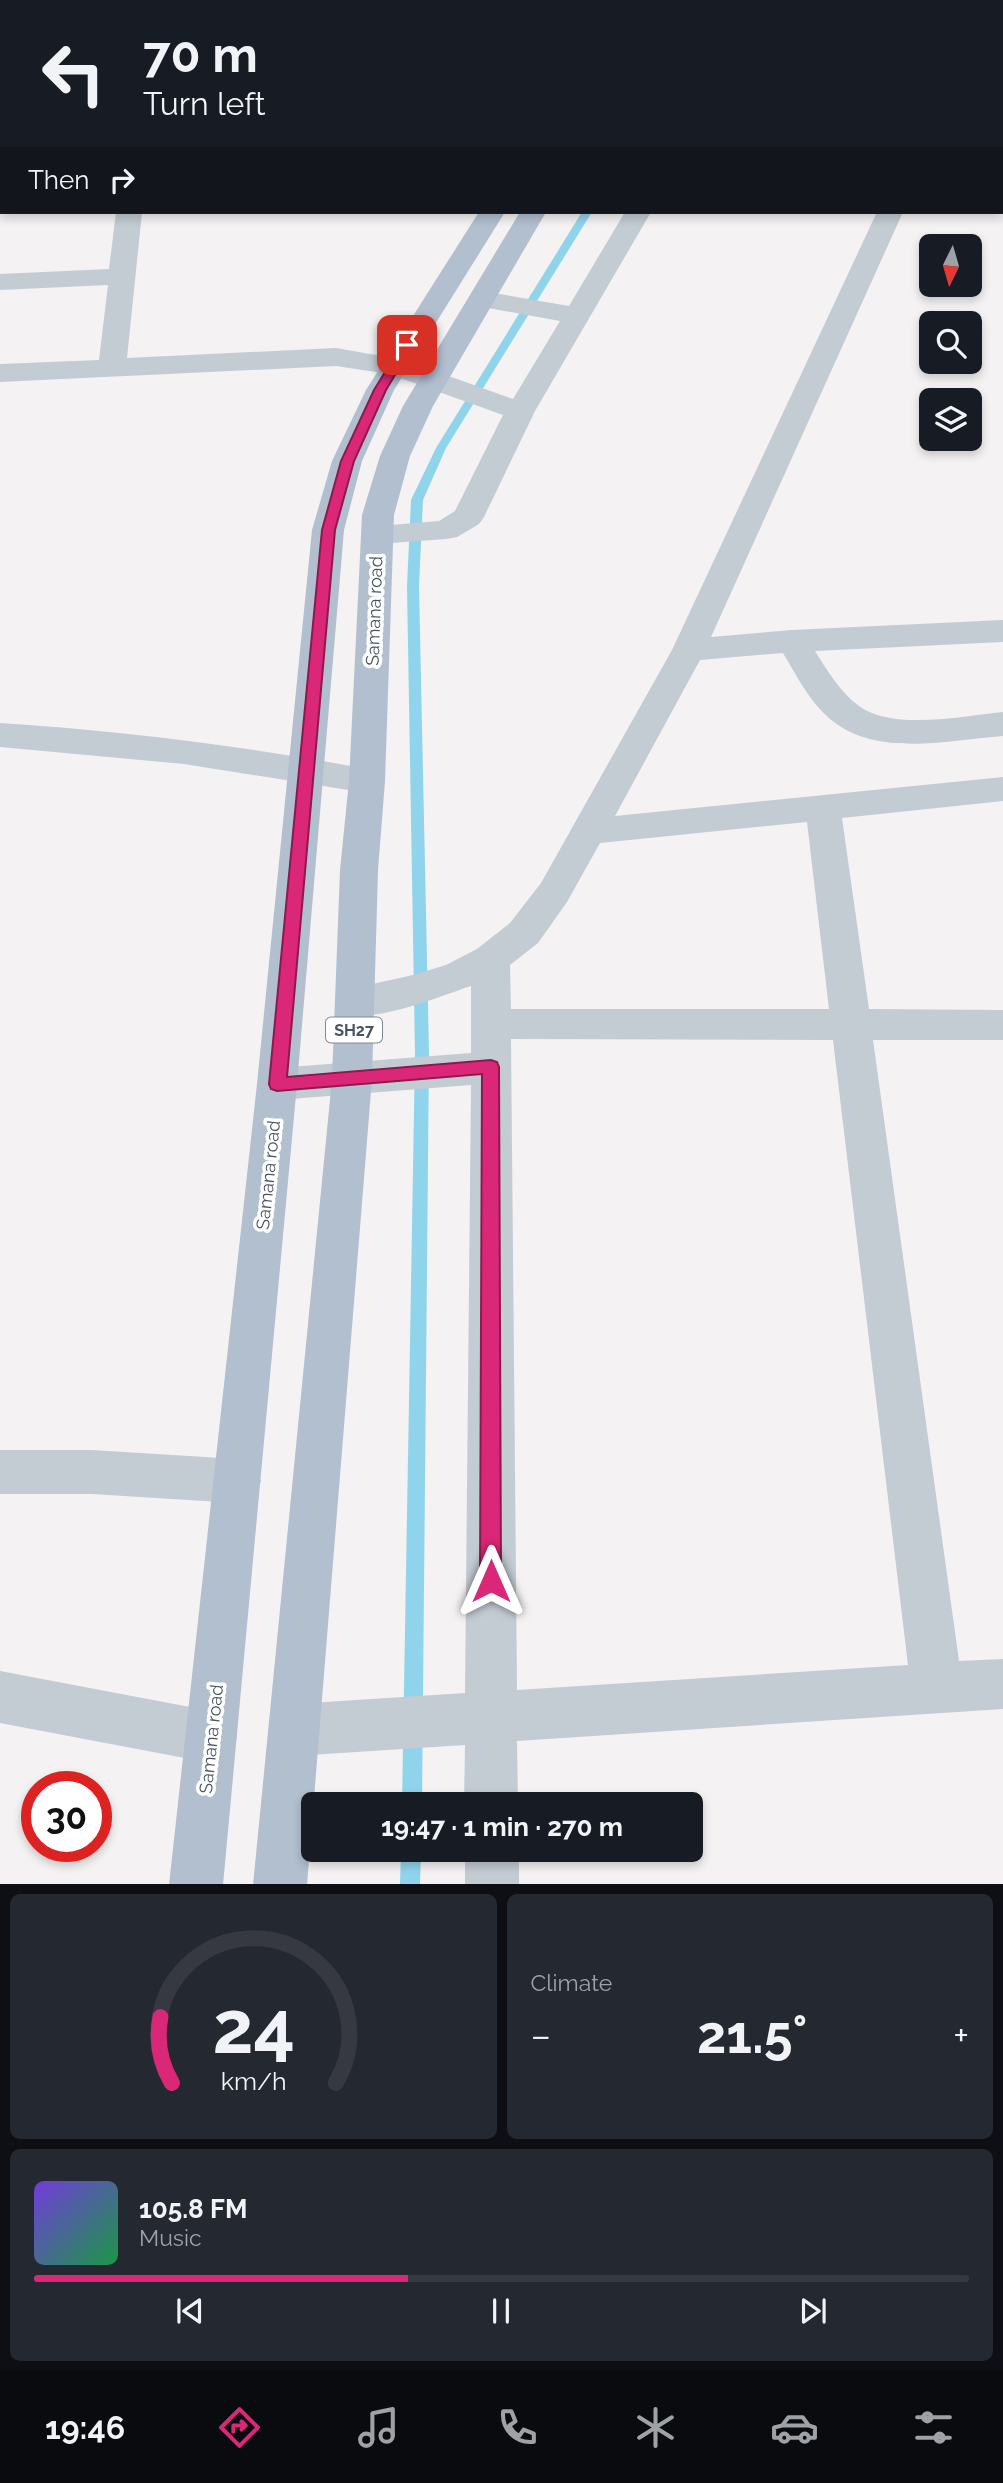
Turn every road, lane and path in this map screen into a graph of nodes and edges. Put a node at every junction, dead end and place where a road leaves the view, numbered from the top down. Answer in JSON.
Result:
{"nodes":[{"id":1,"x":129,"y":214,"type":"edge"},
{"id":2,"x":491,"y":214,"type":"edge"},
{"id":3,"x":532,"y":214,"type":"edge"},
{"id":4,"x":637,"y":214,"type":"edge"},
{"id":5,"x":889,"y":214,"type":"edge"},
{"id":6,"x":122,"y":276,"type":"junction"},
{"id":7,"x":0,"y":282,"type":"edge"},
{"id":8,"x":499,"y":301,"type":"junction"},
{"id":9,"x":575,"y":315,"type":"junction"},
{"id":10,"x":394,"y":366,"type":"junction"},
{"id":11,"x":111,"y":368,"type":"junction"},
{"id":12,"x":0,"y":373,"type":"edge"},
{"id":13,"x":432,"y":379,"type":"junction"},
{"id":14,"x":498,"y":403,"type":"junction"},
{"id":15,"x":377,"y":534,"type":"junction"},
{"id":16,"x":1003,"y":631,"type":"edge"},
{"id":17,"x":792,"y":641,"type":"junction"},
{"id":18,"x":689,"y":650,"type":"junction"},
{"id":19,"x":1003,"y":724,"type":"edge"},
{"id":20,"x":0,"y":735,"type":"edge"},
{"id":21,"x":308,"y":769,"type":"junction"},
{"id":22,"x":367,"y":781,"type":"junction"},
{"id":23,"x":1003,"y":789,"type":"edge"},
{"id":24,"x":823,"y":808,"type":"junction"},
{"id":25,"x":590,"y":831,"type":"junction"},
{"id":26,"x":476,"y":967,"type":"junction"},
{"id":27,"x":355,"y":1002,"type":"junction"},
{"id":28,"x":852,"y":1025,"type":"junction"},
{"id":29,"x":1003,"y":1025,"type":"edge"},
{"id":30,"x":491,"y":1046,"type":"junction"},
{"id":31,"x":352,"y":1079,"type":"junction"},
{"id":32,"x":277,"y":1084,"type":"junction"},
{"id":33,"x":0,"y":1472,"type":"edge"},
{"id":34,"x":237,"y":1481,"type":"junction"},
{"id":35,"x":1003,"y":1684,"type":"edge"},
{"id":36,"x":937,"y":1690,"type":"junction"},
{"id":37,"x":0,"y":1697,"type":"edge"},
{"id":38,"x":491,"y":1716,"type":"junction"},
{"id":39,"x":294,"y":1730,"type":"junction"},
{"id":40,"x":211,"y":1737,"type":"junction"},
{"id":41,"x":491,"y":1792,"type":"edge"},
{"id":42,"x":492,"y":1862,"type":"edge"},
{"id":43,"x":196,"y":1884,"type":"edge"},
{"id":44,"x":280,"y":1884,"type":"edge"},
{"id":45,"x":492,"y":1884,"type":"edge"}],
"edges":[{"from":1,"to":6,"type":"street"},
{"from":2,"to":10,"type":"main road","name":"Samana road"},
{"from":3,"to":8,"type":"main road","name":"Samana road","number":"SH27"},
{"from":4,"to":9,"type":"street"},
{"from":5,"to":18,"type":"street"},
{"from":6,"to":7,"type":"street"},
{"from":6,"to":11,"type":"street"},
{"from":8,"to":9,"type":"street"},
{"from":8,"to":13,"type":"main road","name":"Samana road","number":"SH27"},
{"from":9,"to":14,"type":"street"},
{"from":10,"to":11,"type":"street"},
{"from":10,"to":13,"type":"street"},
{"from":10,"to":21,"type":"main road","name":"Samana road"},
{"from":11,"to":12,"type":"street"},
{"from":13,"to":14,"type":"street"},
{"from":13,"to":15,"type":"main road","name":"Samana road","number":"SH27"},
{"from":14,"to":15,"type":"street"},
{"from":15,"to":22,"type":"main road","name":"Samana road","number":"SH27"},
{"from":16,"to":17,"type":"street"},
{"from":17,"to":18,"type":"street"},
{"from":17,"to":19,"type":"street"},
{"from":18,"to":25,"type":"street"},
{"from":20,"to":21,"type":"street"},
{"from":21,"to":22,"type":"street"},
{"from":21,"to":32,"type":"main road","name":"Samana road"},
{"from":22,"to":27,"type":"main road","name":"Samana road","number":"SH27"},
{"from":23,"to":24,"type":"street"},
{"from":24,"to":25,"type":"street"},
{"from":24,"to":28,"type":"street"},
{"from":25,"to":26,"type":"street"},
{"from":26,"to":27,"type":"street"},
{"from":26,"to":30,"type":"street"},
{"from":27,"to":31,"type":"main road","name":"Samana road","number":"SH27"},
{"from":28,"to":29,"type":"street"},
{"from":28,"to":30,"type":"street"},
{"from":28,"to":36,"type":"street"},
{"from":30,"to":31,"type":"street"},
{"from":30,"to":38,"type":"street"},
{"from":31,"to":32,"type":"street"},
{"from":31,"to":39,"type":"main road","name":"Samana road","number":"SH27"},
{"from":32,"to":34,"type":"main road","name":"Samana road"},
{"from":33,"to":34,"type":"street"},
{"from":34,"to":40,"type":"main road","name":"Samana road"},
{"from":35,"to":36,"type":"street"},
{"from":36,"to":38,"type":"street"},
{"from":37,"to":40,"type":"street"},
{"from":38,"to":39,"type":"street"},
{"from":38,"to":41,"type":"street"},
{"from":39,"to":44,"type":"main road","name":"Samana road","number":"SH27"},
{"from":40,"to":43,"type":"main road","name":"Samana road"},
{"from":42,"to":45,"type":"street"}]}
